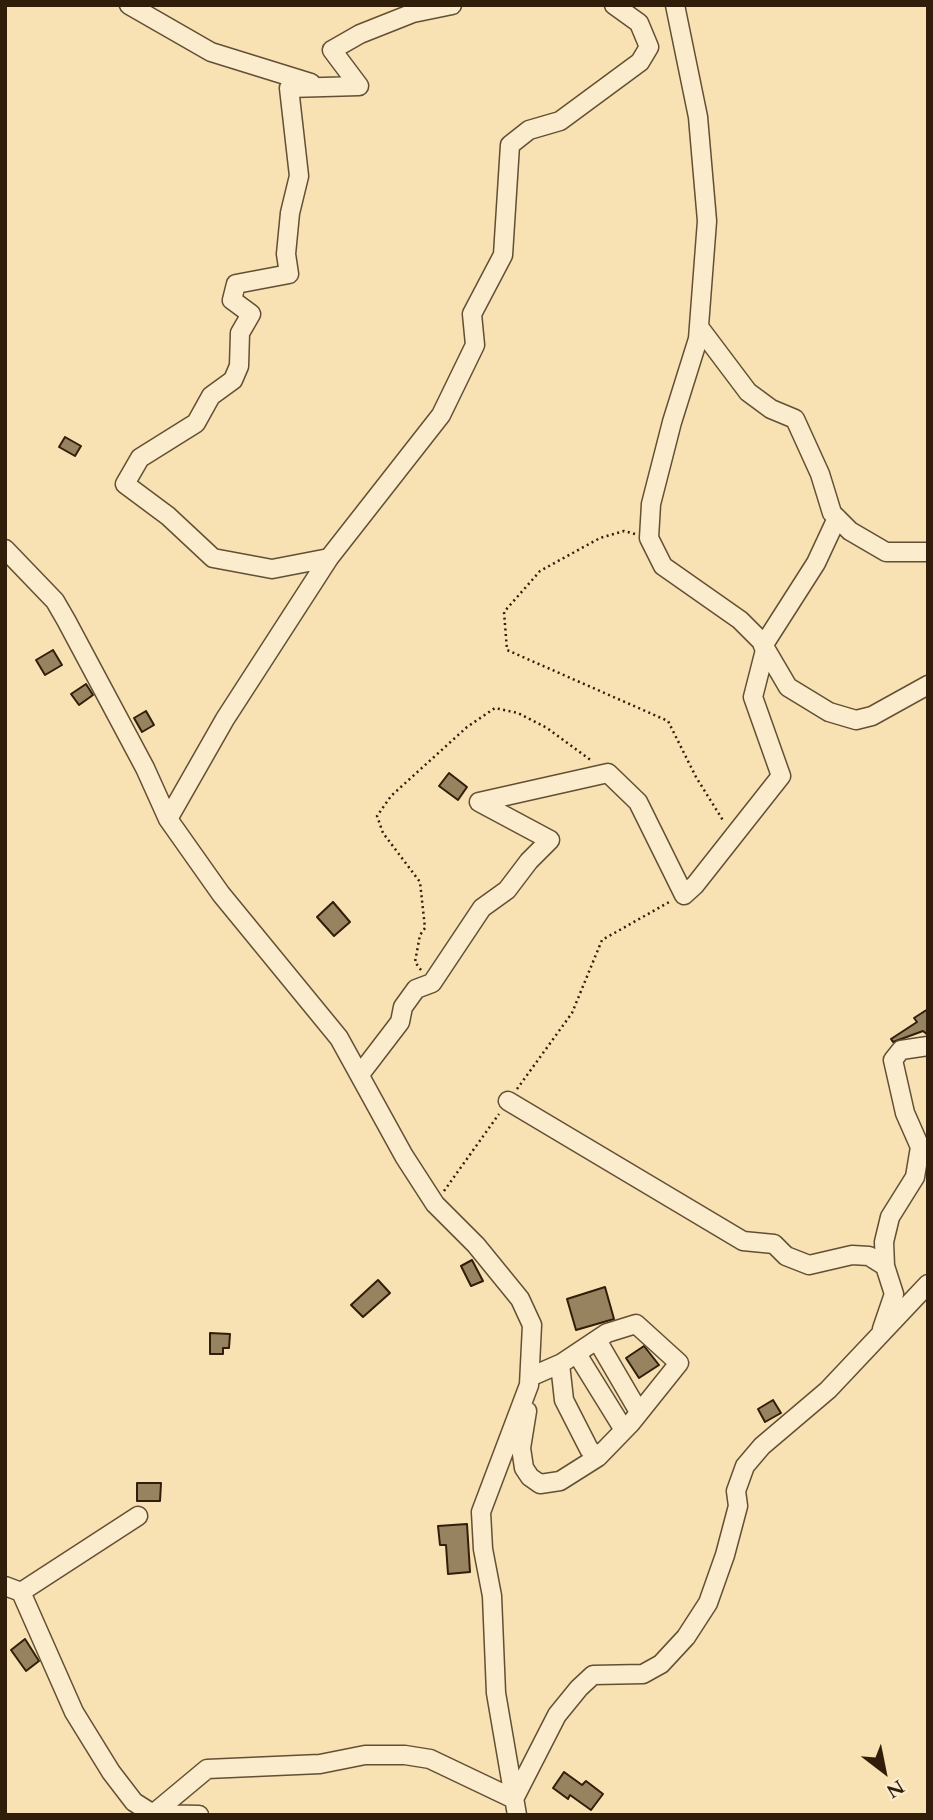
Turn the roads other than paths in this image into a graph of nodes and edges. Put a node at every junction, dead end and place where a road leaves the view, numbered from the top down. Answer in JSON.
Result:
{"nodes":[{"id":1,"x":129,"y":5,"type":"edge"},
{"id":2,"x":452,"y":5,"type":"edge"},
{"id":3,"x":614,"y":5,"type":"edge"},
{"id":4,"x":675,"y":5,"type":"edge"},
{"id":5,"x":359,"y":86,"type":"junction"},
{"id":6,"x":699,"y":327,"type":"junction"},
{"id":7,"x":837,"y":518,"type":"junction"},
{"id":8,"x":5,"y":549,"type":"edge"},
{"id":9,"x":928,"y":552,"type":"edge"},
{"id":10,"x":329,"y":558,"type":"junction"},
{"id":11,"x":764,"y":648,"type":"junction"},
{"id":12,"x":928,"y":685,"type":"edge"},
{"id":13,"x":168,"y":819,"type":"junction"},
{"id":14,"x":928,"y":1046,"type":"edge"},
{"id":15,"x":361,"y":1073,"type":"junction"},
{"id":16,"x":508,"y":1101,"type":"road end"},
{"id":17,"x":885,"y":1266,"type":"junction"},
{"id":18,"x":928,"y":1284,"type":"edge"},
{"id":19,"x":881,"y":1332,"type":"junction"},
{"id":20,"x":597,"y":1340,"type":"junction"},
{"id":21,"x":577,"y":1354,"type":"junction"},
{"id":22,"x":560,"y":1364,"type":"junction"},
{"id":23,"x":529,"y":1381,"type":"junction"},
{"id":24,"x":639,"y":1412,"type":"junction"},
{"id":25,"x":624,"y":1430,"type":"junction"},
{"id":26,"x":598,"y":1457,"type":"junction"},
{"id":27,"x":138,"y":1516,"type":"dead end"},
{"id":28,"x":13,"y":1589,"type":"edge"},
{"id":29,"x":515,"y":1807,"type":"edge"},
{"id":30,"x":153,"y":1814,"type":"edge"},
{"id":31,"x":200,"y":1815,"type":"edge"}],
"edges":[{"from":1,"to":5,"type":"street"},
{"from":2,"to":5,"type":"street"},
{"from":3,"to":10,"type":"street"},
{"from":4,"to":6,"type":"street"},
{"from":5,"to":10,"type":"street"},
{"from":6,"to":7,"type":"street"},
{"from":6,"to":11,"type":"street"},
{"from":7,"to":9,"type":"street"},
{"from":7,"to":11,"type":"street"},
{"from":8,"to":13,"type":"street"},
{"from":10,"to":13,"type":"street"},
{"from":11,"to":12,"type":"street"},
{"from":11,"to":15,"type":"street"},
{"from":13,"to":15,"type":"street"},
{"from":14,"to":17,"type":"street"},
{"from":15,"to":23,"type":"street"},
{"from":16,"to":17,"type":"street"},
{"from":17,"to":19,"type":"street"},
{"from":18,"to":19,"type":"street"},
{"from":19,"to":29,"type":"street"},
{"from":20,"to":21,"type":"street"},
{"from":20,"to":24,"type":"street"},
{"from":20,"to":24,"type":"street"},
{"from":21,"to":22,"type":"street"},
{"from":21,"to":25,"type":"street"},
{"from":22,"to":23,"type":"street"},
{"from":22,"to":26,"type":"street"},
{"from":23,"to":26,"type":"street"},
{"from":23,"to":29,"type":"street"},
{"from":24,"to":25,"type":"street"},
{"from":25,"to":26,"type":"street"},
{"from":27,"to":28,"type":"street"},
{"from":28,"to":30,"type":"street"},
{"from":29,"to":30,"type":"street"},
{"from":30,"to":31,"type":"street"}]}
